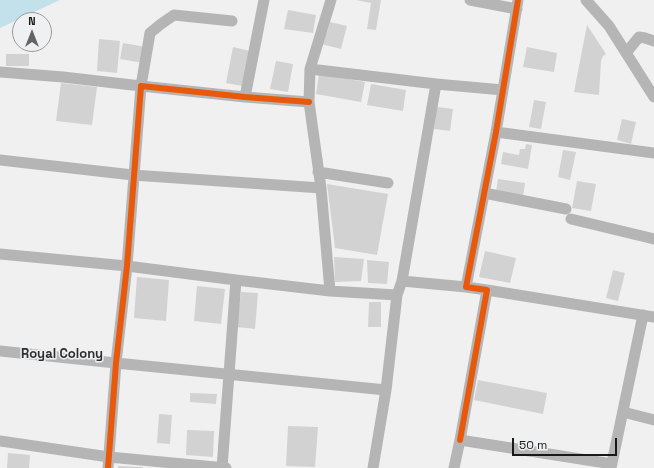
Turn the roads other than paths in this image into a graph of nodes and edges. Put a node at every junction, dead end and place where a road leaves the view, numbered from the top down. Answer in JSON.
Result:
{"nodes":[{"id":1,"x":264,"y":0,"type":"edge"},
{"id":2,"x":331,"y":0,"type":"edge"},
{"id":3,"x":470,"y":0,"type":"edge"},
{"id":4,"x":586,"y":0,"type":"edge"},
{"id":5,"x":518,"y":4,"type":"edge"},
{"id":6,"x":232,"y":21,"type":"dead end"},
{"id":7,"x":654,"y":41,"type":"edge"},
{"id":8,"x":626,"y":53,"type":"junction"},
{"id":9,"x":310,"y":69,"type":"junction"},
{"id":10,"x":0,"y":72,"type":"edge"},
{"id":11,"x":436,"y":84,"type":"junction"},
{"id":12,"x":141,"y":86,"type":"junction"},
{"id":13,"x":504,"y":90,"type":"junction"},
{"id":14,"x":245,"y":97,"type":"junction"},
{"id":15,"x":654,"y":97,"type":"edge"},
{"id":16,"x":309,"y":102,"type":"junction"},
{"id":17,"x":496,"y":132,"type":"junction"},
{"id":18,"x":654,"y":153,"type":"edge"},
{"id":19,"x":0,"y":160,"type":"edge"},
{"id":20,"x":318,"y":172,"type":"junction"},
{"id":21,"x":133,"y":175,"type":"junction"},
{"id":22,"x":388,"y":183,"type":"dead end"},
{"id":23,"x":321,"y":188,"type":"junction"},
{"id":24,"x":484,"y":193,"type":"junction"},
{"id":25,"x":566,"y":209,"type":"dead end"},
{"id":26,"x":571,"y":220,"type":"dead end"},
{"id":27,"x":654,"y":239,"type":"edge"},
{"id":28,"x":0,"y":254,"type":"edge"},
{"id":29,"x":127,"y":266,"type":"junction"},
{"id":30,"x":236,"y":280,"type":"junction"},
{"id":31,"x":402,"y":281,"type":"junction"},
{"id":32,"x":466,"y":287,"type":"junction"},
{"id":33,"x":486,"y":290,"type":"junction"},
{"id":34,"x":330,"y":291,"type":"junction"},
{"id":35,"x":397,"y":294,"type":"junction"},
{"id":36,"x":649,"y":316,"type":"edge"},
{"id":37,"x":0,"y":351,"type":"edge"},
{"id":38,"x":116,"y":363,"type":"junction"},
{"id":39,"x":228,"y":374,"type":"junction"},
{"id":40,"x":386,"y":390,"type":"junction"},
{"id":41,"x":623,"y":412,"type":"junction"},
{"id":42,"x":654,"y":420,"type":"edge"},
{"id":43,"x":460,"y":440,"type":"junction"},
{"id":44,"x":0,"y":442,"type":"edge"},
{"id":45,"x":109,"y":456,"type":"junction"},
{"id":46,"x":612,"y":466,"type":"edge"},
{"id":47,"x":108,"y":468,"type":"edge"},
{"id":48,"x":224,"y":468,"type":"edge"},
{"id":49,"x":373,"y":468,"type":"edge"},
{"id":50,"x":454,"y":468,"type":"edge"}],
"edges":[{"from":1,"to":14,"type":"street"},
{"from":2,"to":9,"type":"street"},
{"from":3,"to":5,"type":"street"},
{"from":4,"to":8,"type":"street"},
{"from":5,"to":13,"type":"street"},
{"from":6,"to":12,"type":"street"},
{"from":7,"to":8,"type":"street"},
{"from":8,"to":15,"type":"street"},
{"from":9,"to":11,"type":"street"},
{"from":9,"to":16,"type":"street"},
{"from":10,"to":12,"type":"street"},
{"from":11,"to":13,"type":"street"},
{"from":11,"to":31,"type":"street"},
{"from":12,"to":14,"type":"street"},
{"from":12,"to":21,"type":"street"},
{"from":13,"to":17,"type":"street"},
{"from":14,"to":16,"type":"street"},
{"from":16,"to":20,"type":"street"},
{"from":17,"to":18,"type":"street"},
{"from":17,"to":24,"type":"street"},
{"from":19,"to":21,"type":"street"},
{"from":20,"to":22,"type":"street"},
{"from":20,"to":23,"type":"street"},
{"from":21,"to":23,"type":"street"},
{"from":21,"to":29,"type":"street"},
{"from":23,"to":34,"type":"street"},
{"from":24,"to":25,"type":"street"},
{"from":24,"to":32,"type":"street"},
{"from":26,"to":27,"type":"street"},
{"from":28,"to":29,"type":"street"},
{"from":29,"to":30,"type":"street"},
{"from":29,"to":38,"type":"street"},
{"from":30,"to":34,"type":"street"},
{"from":30,"to":39,"type":"street"},
{"from":31,"to":32,"type":"street"},
{"from":31,"to":35,"type":"street"},
{"from":32,"to":33,"type":"street"},
{"from":33,"to":36,"type":"street"},
{"from":33,"to":43,"type":"street"},
{"from":34,"to":35,"type":"street"},
{"from":35,"to":40,"type":"street"},
{"from":36,"to":41,"type":"street"},
{"from":37,"to":38,"type":"street"},
{"from":38,"to":39,"type":"street"},
{"from":38,"to":45,"type":"street"},
{"from":39,"to":40,"type":"street"},
{"from":39,"to":48,"type":"street"},
{"from":40,"to":49,"type":"street"},
{"from":41,"to":42,"type":"street"},
{"from":41,"to":46,"type":"street"},
{"from":43,"to":46,"type":"street"},
{"from":43,"to":50,"type":"street"},
{"from":44,"to":45,"type":"street"},
{"from":45,"to":47,"type":"street"},
{"from":45,"to":48,"type":"street"}]}
